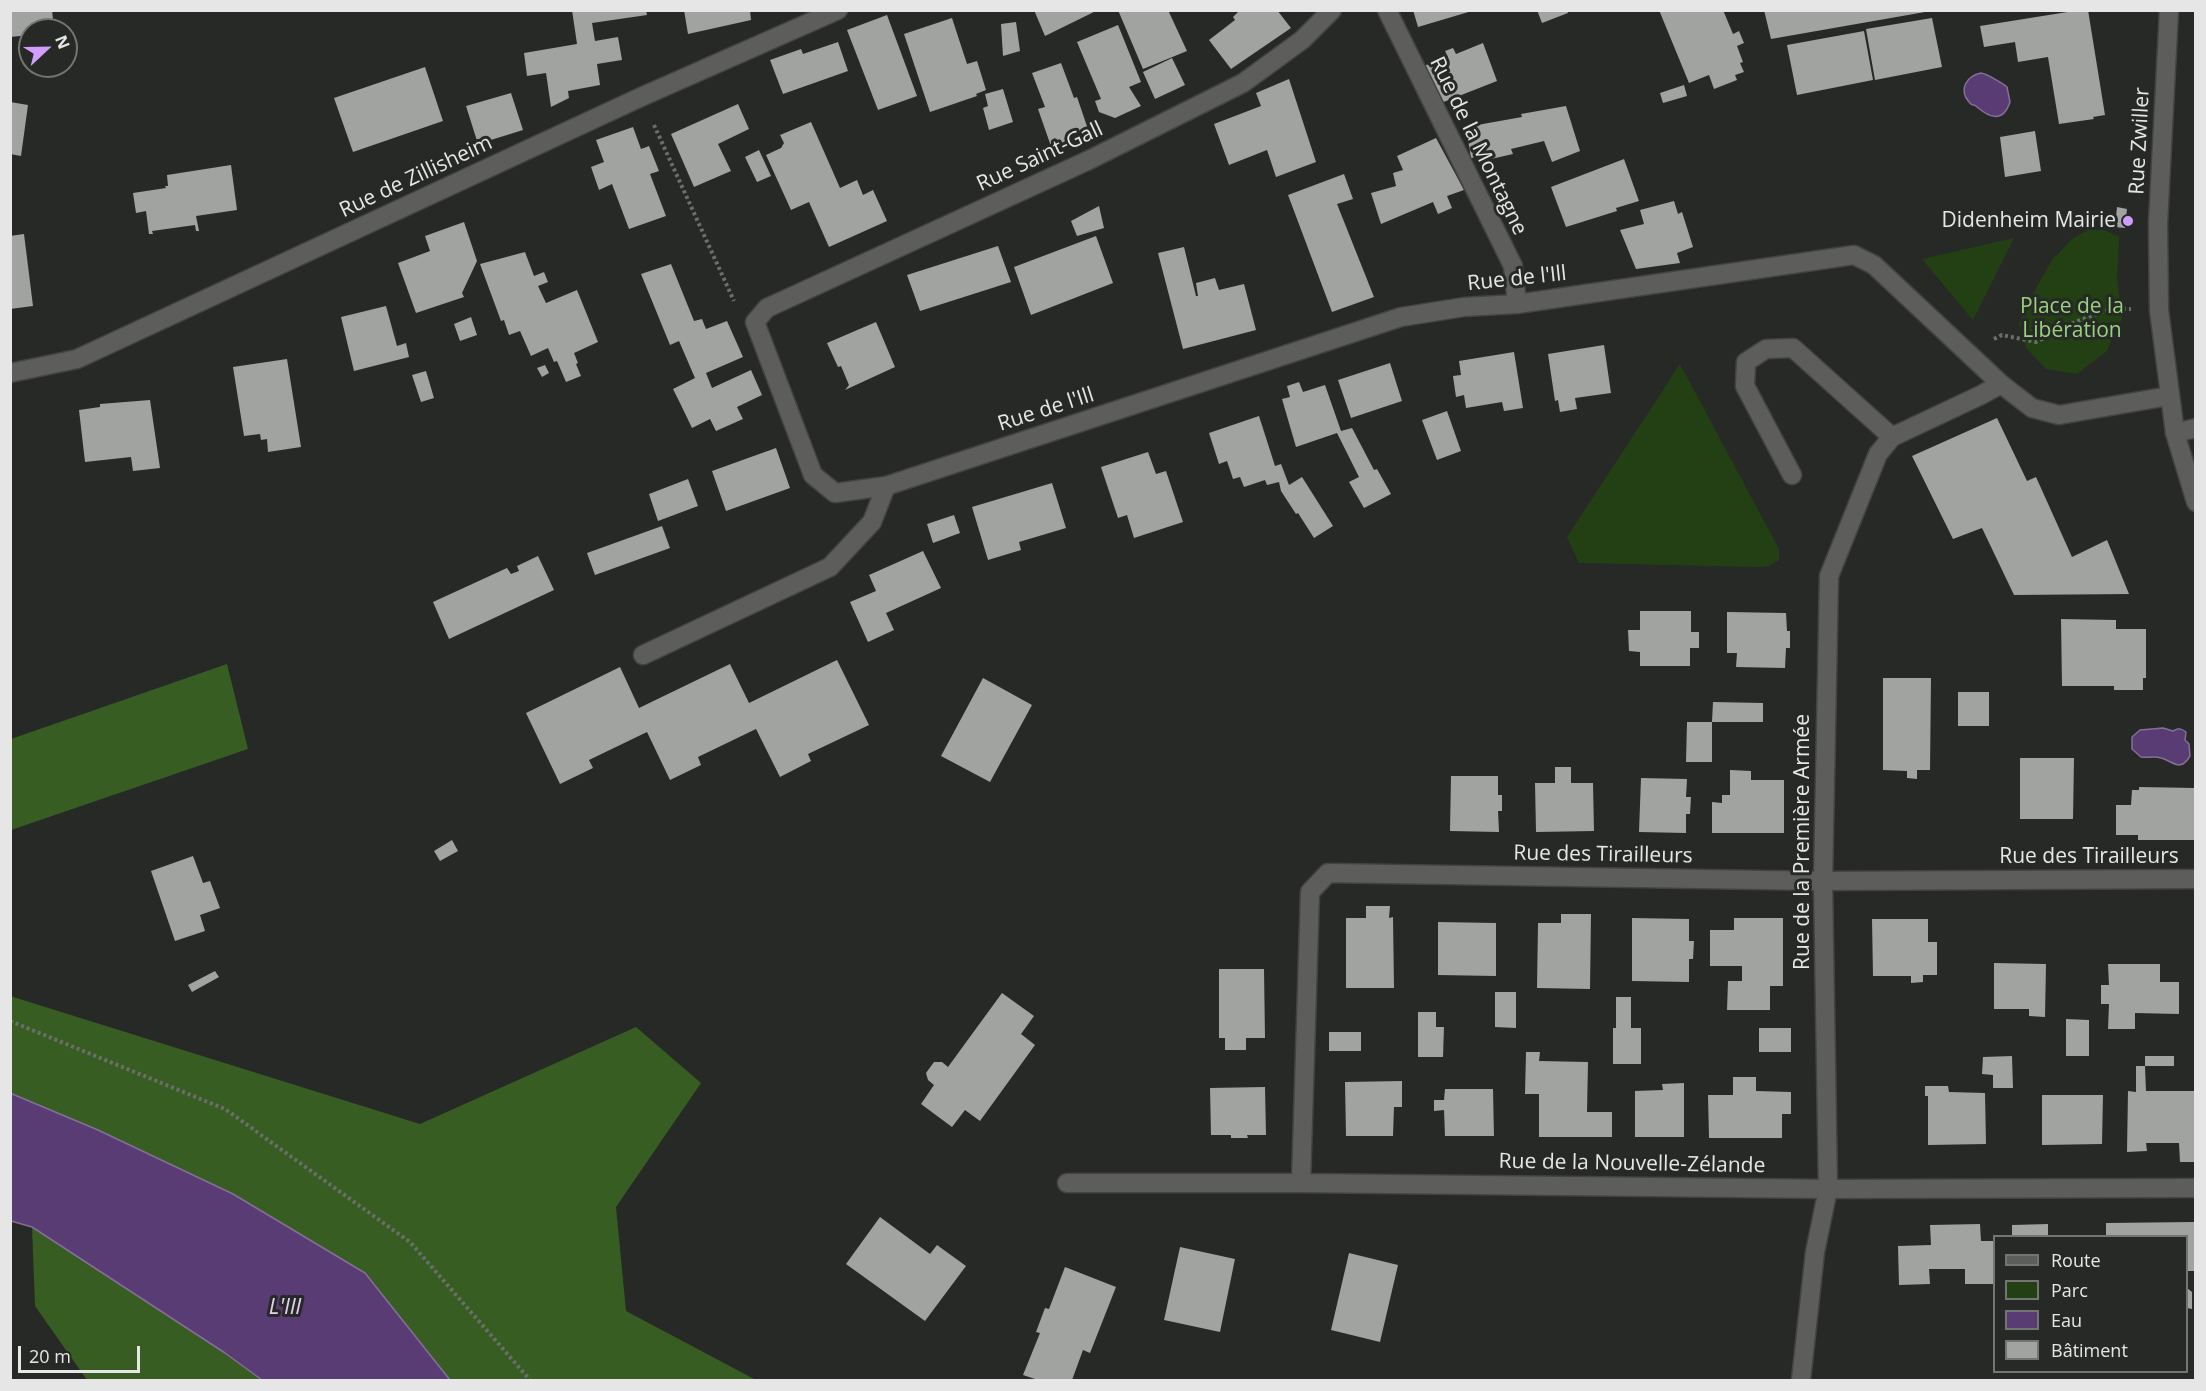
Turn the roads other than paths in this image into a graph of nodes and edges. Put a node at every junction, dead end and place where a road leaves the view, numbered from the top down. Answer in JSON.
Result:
{"nodes":[{"id":1,"x":838,"y":10,"type":"edge"},
{"id":2,"x":1332,"y":10,"type":"edge"},
{"id":3,"x":1387,"y":10,"type":"edge"},
{"id":4,"x":2169,"y":10,"type":"edge"},
{"id":5,"x":1517,"y":304,"type":"junction"},
{"id":6,"x":10,"y":374,"type":"edge"},
{"id":7,"x":2001,"y":384,"type":"junction"},
{"id":8,"x":2169,"y":396,"type":"junction"},
{"id":9,"x":2196,"y":428,"type":"edge"},
{"id":10,"x":2175,"y":433,"type":"junction"},
{"id":11,"x":1892,"y":437,"type":"junction"},
{"id":12,"x":1792,"y":475,"type":"dead end"},
{"id":13,"x":886,"y":486,"type":"junction"},
{"id":14,"x":835,"y":494,"type":"joint"},
{"id":15,"x":2196,"y":502,"type":"edge"},
{"id":16,"x":643,"y":654,"type":"dead end"},
{"id":17,"x":2196,"y":879,"type":"edge"},
{"id":18,"x":1823,"y":881,"type":"junction"},
{"id":19,"x":1067,"y":1183,"type":"dead end"},
{"id":20,"x":1301,"y":1183,"type":"junction"},
{"id":21,"x":2196,"y":1188,"type":"edge"},
{"id":22,"x":1828,"y":1189,"type":"junction"},
{"id":23,"x":1801,"y":1380,"type":"edge"}],
"edges":[{"from":1,"to":6,"type":"street","name":"Rue de Zillisheim"},
{"from":2,"to":14,"type":"street","name":"Rue Saint-Gall"},
{"from":3,"to":5,"type":"street","name":"Rue de la Montagne"},
{"from":4,"to":8,"type":"street","name":"Rue Zwiller"},
{"from":5,"to":7,"type":"street","name":"Rue de l'Ill"},
{"from":5,"to":13,"type":"street","name":"Rue de l'Ill"},
{"from":7,"to":8,"type":"street","name":"Rue de l'Ill"},
{"from":7,"to":11,"type":"street","name":"Rue de la Première Armée"},
{"from":8,"to":10,"type":"street","name":"Rue Zwiller"},
{"from":9,"to":10,"type":"street"},
{"from":10,"to":15,"type":"street","name":"Rue Zwiller"},
{"from":11,"to":12,"type":"street"},
{"from":11,"to":18,"type":"street","name":"Rue de la Première Armée"},
{"from":13,"to":14,"type":"street","name":"Rue de l'Ill"},
{"from":13,"to":16,"type":"street"},
{"from":17,"to":18,"type":"street","name":"Rue des Tirailleurs"},
{"from":18,"to":20,"type":"street","name":"Rue des Tirailleurs"},
{"from":18,"to":22,"type":"street","name":"Rue de la Première Armée"},
{"from":19,"to":20,"type":"street","name":"Rue de la Nouvelle-Zélande"},
{"from":20,"to":22,"type":"street","name":"Rue de la Nouvelle-Zélande"},
{"from":21,"to":22,"type":"street","name":"Rue de la Nouvelle-Zélande"},
{"from":22,"to":23,"type":"street","name":"Rue de la Première Armée"}]}
